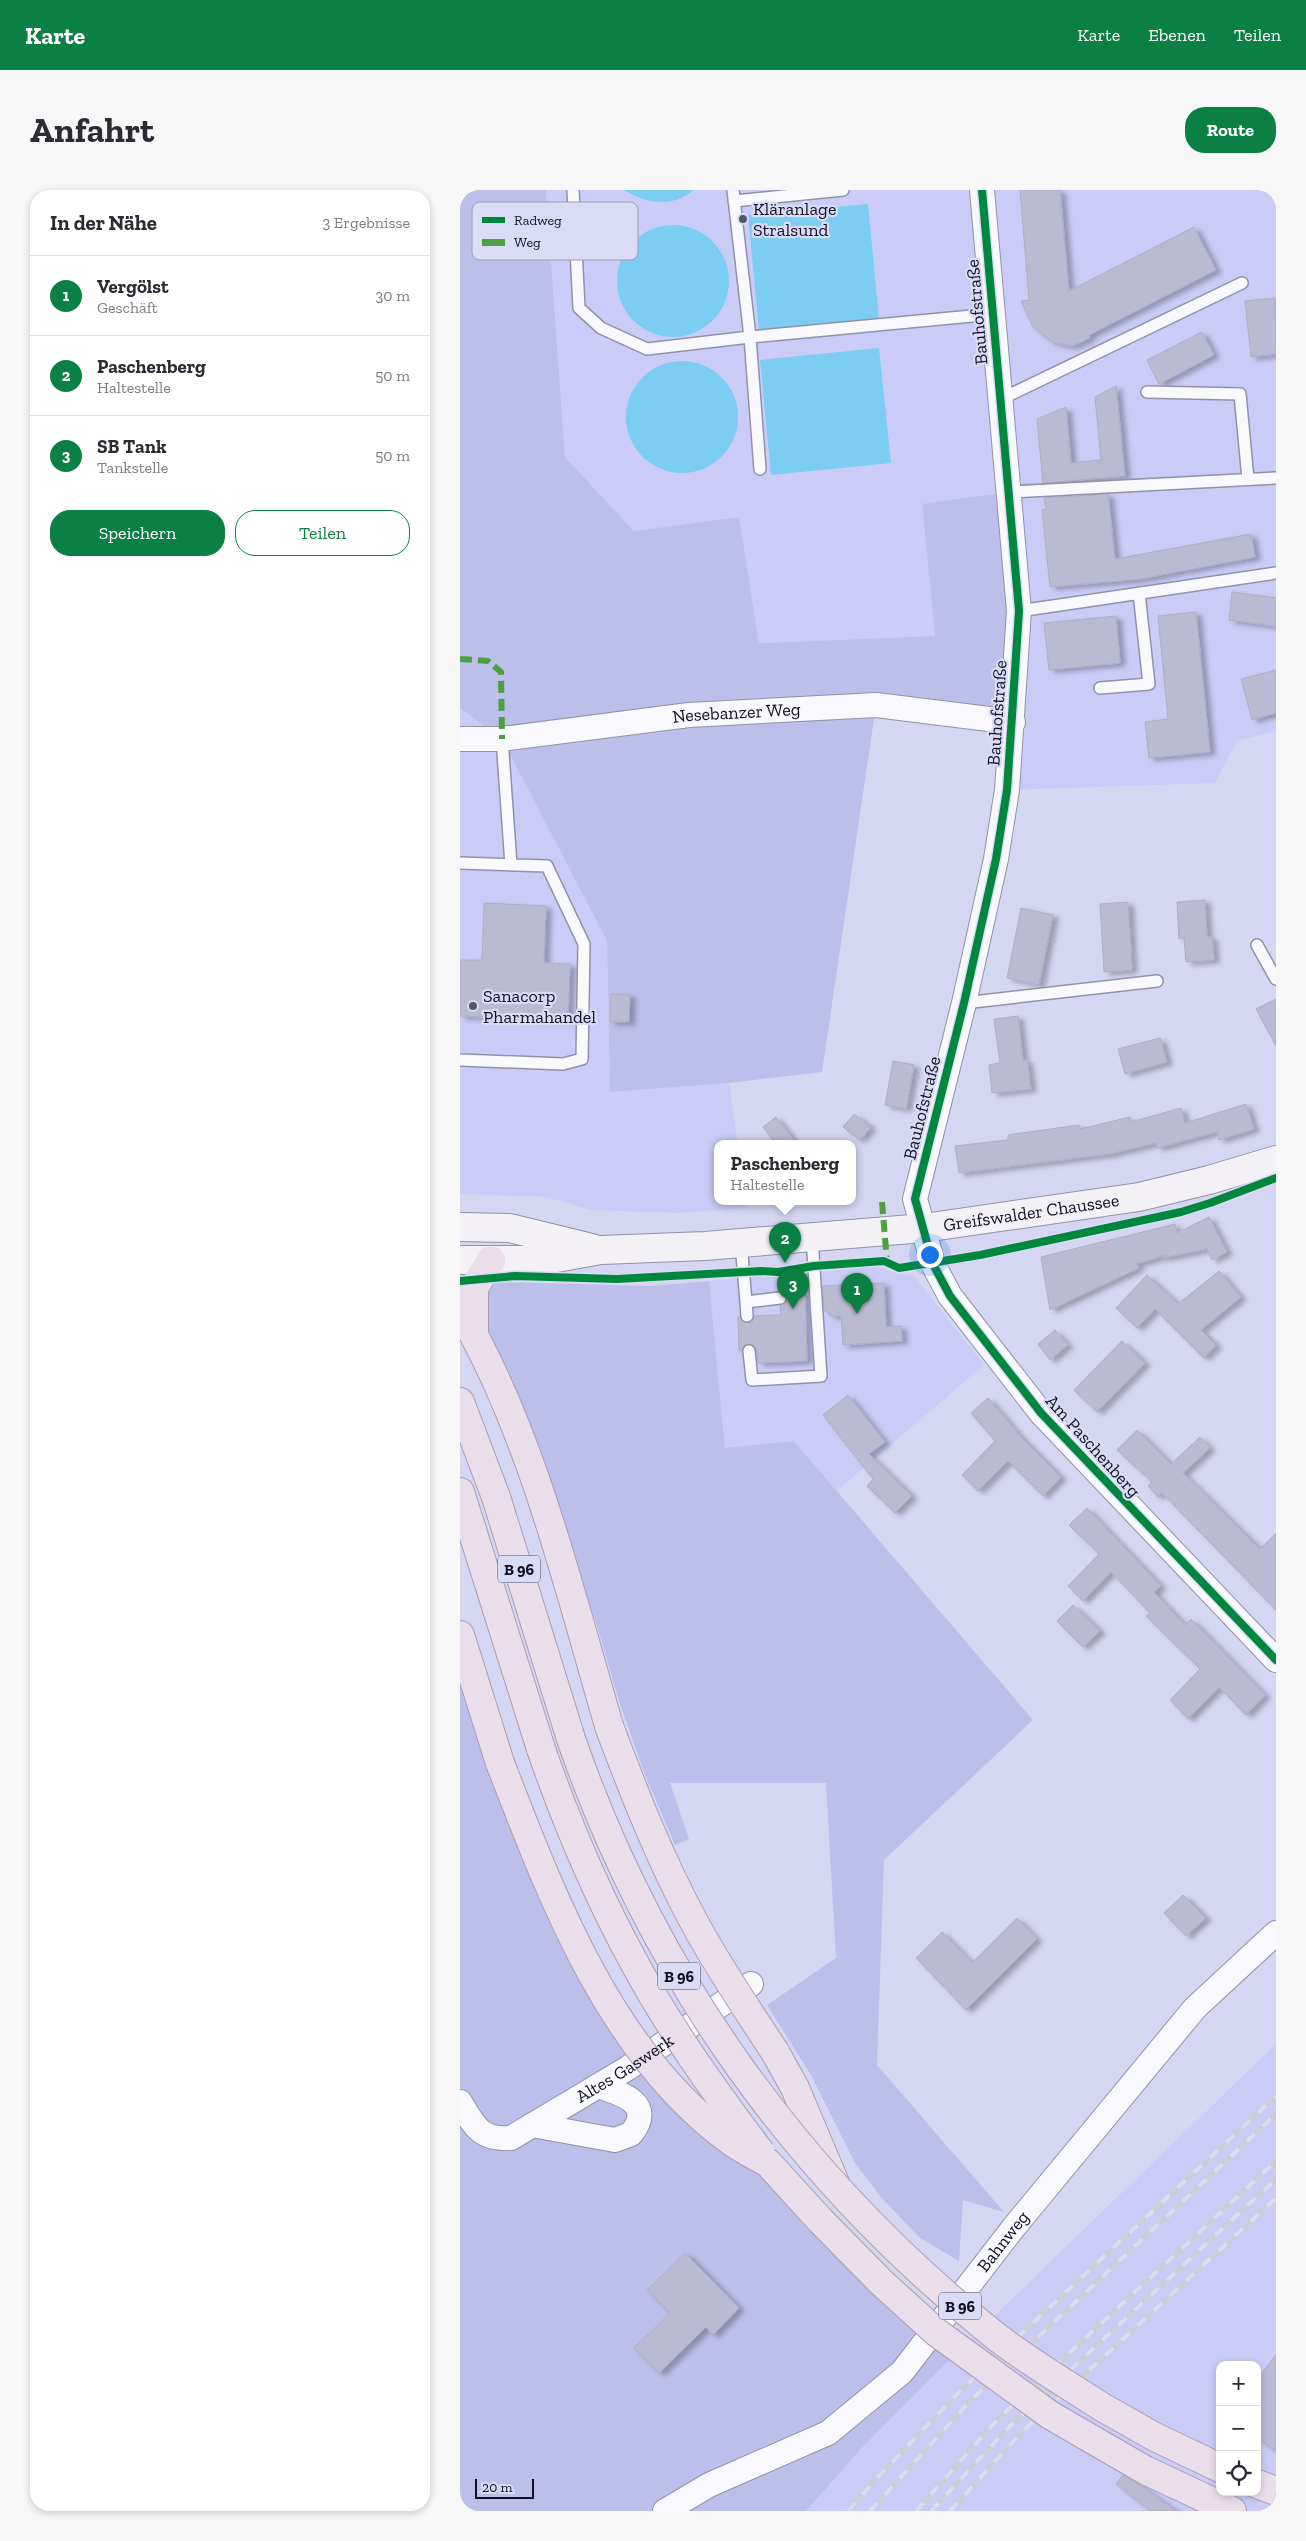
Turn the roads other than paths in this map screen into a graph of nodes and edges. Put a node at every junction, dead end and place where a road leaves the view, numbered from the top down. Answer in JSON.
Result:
{"nodes":[{"id":1,"x":843,"y":190,"type":"edge"},
{"id":2,"x":982,"y":190,"type":"edge"},
{"id":3,"x":733,"y":196,"type":"edge"},
{"id":4,"x":576,"y":260,"type":"edge"},
{"id":5,"x":1242,"y":283,"type":"dead end"},
{"id":6,"x":993,"y":314,"type":"junction"},
{"id":7,"x":750,"y":337,"type":"junction"},
{"id":8,"x":1147,"y":392,"type":"dead end"},
{"id":9,"x":999,"y":400,"type":"junction"},
{"id":10,"x":760,"y":469,"type":"dead end"},
{"id":11,"x":1276,"y":478,"type":"edge"},
{"id":12,"x":1248,"y":479,"type":"junction"},
{"id":13,"x":1008,"y":492,"type":"junction"},
{"id":14,"x":1276,"y":573,"type":"edge"},
{"id":15,"x":1139,"y":593,"type":"junction"},
{"id":16,"x":1020,"y":611,"type":"junction"},
{"id":17,"x":1100,"y":688,"type":"dead end"},
{"id":18,"x":1013,"y":722,"type":"junction"},
{"id":19,"x":460,"y":739,"type":"edge"},
{"id":20,"x":502,"y":739,"type":"junction"},
{"id":21,"x":460,"y":864,"type":"edge"},
{"id":22,"x":510,"y":865,"type":"junction"},
{"id":23,"x":1257,"y":945,"type":"dead end"},
{"id":24,"x":1276,"y":979,"type":"edge"},
{"id":25,"x":1157,"y":981,"type":"dead end"},
{"id":26,"x":964,"y":1003,"type":"junction"},
{"id":27,"x":460,"y":1060,"type":"edge"},
{"id":28,"x":1276,"y":1160,"type":"edge"},
{"id":29,"x":460,"y":1227,"type":"edge"},
{"id":30,"x":924,"y":1228,"type":"junction"},
{"id":31,"x":812,"y":1236,"type":"junction"},
{"id":32,"x":741,"y":1243,"type":"junction"},
{"id":33,"x":601,"y":1250,"type":"junction"},
{"id":34,"x":460,"y":1260,"type":"edge"},
{"id":35,"x":490,"y":1260,"type":"junction"},
{"id":36,"x":780,"y":1298,"type":"dead end"},
{"id":37,"x":746,"y":1302,"type":"junction"},
{"id":38,"x":460,"y":1310,"type":"edge"},
{"id":39,"x":747,"y":1316,"type":"dead end"},
{"id":40,"x":474,"y":1333,"type":"junction"},
{"id":41,"x":749,"y":1351,"type":"dead end"},
{"id":42,"x":460,"y":1402,"type":"edge"},
{"id":43,"x":460,"y":1492,"type":"edge"},
{"id":44,"x":460,"y":1635,"type":"edge"},
{"id":45,"x":1276,"y":1660,"type":"edge"},
{"id":46,"x":1276,"y":1933,"type":"edge"},
{"id":47,"x":752,"y":1984,"type":"dead end"},
{"id":48,"x":598,"y":2086,"type":"junction"},
{"id":49,"x":460,"y":2102,"type":"edge"},
{"id":50,"x":532,"y":2125,"type":"junction"},
{"id":51,"x":768,"y":2162,"type":"junction"},
{"id":52,"x":836,"y":2184,"type":"junction"},
{"id":53,"x":1216,"y":2466,"type":"edge"},
{"id":54,"x":1261,"y":2486,"type":"edge"},
{"id":55,"x":1276,"y":2492,"type":"edge"},
{"id":56,"x":665,"y":2511,"type":"edge"},
{"id":57,"x":1232,"y":2511,"type":"edge"}],
"edges":[{"from":1,"to":3,"type":"lane"},
{"from":2,"to":6,"type":"street","name":"Bauhofstraße"},
{"from":3,"to":7,"type":"lane"},
{"from":4,"to":7,"type":"lane"},
{"from":5,"to":9,"type":"lane"},
{"from":6,"to":7,"type":"lane"},
{"from":6,"to":9,"type":"street","name":"Bauhofstraße"},
{"from":7,"to":10,"type":"lane"},
{"from":8,"to":12,"type":"lane"},
{"from":9,"to":13,"type":"street","name":"Bauhofstraße"},
{"from":11,"to":12,"type":"lane"},
{"from":12,"to":13,"type":"lane"},
{"from":13,"to":16,"type":"street","name":"Bauhofstraße"},
{"from":14,"to":15,"type":"lane"},
{"from":15,"to":16,"type":"lane"},
{"from":15,"to":17,"type":"lane"},
{"from":16,"to":18,"type":"street","name":"Bauhofstraße"},
{"from":18,"to":20,"type":"street","name":"Nesebanzer Weg"},
{"from":18,"to":26,"type":"street","name":"Bauhofstraße"},
{"from":19,"to":20,"type":"street","name":"Nesebanzer Weg"},
{"from":20,"to":22,"type":"lane"},
{"from":21,"to":22,"type":"lane"},
{"from":22,"to":27,"type":"lane"},
{"from":23,"to":24,"type":"lane"},
{"from":25,"to":26,"type":"lane"},
{"from":26,"to":30,"type":"street","name":"Bauhofstraße"},
{"from":28,"to":30,"type":"main road","name":"Greifswalder Chaussee"},
{"from":29,"to":33,"type":"main road","name":"Greifswalder Chaussee"},
{"from":30,"to":31,"type":"main road","name":"Greifswalder Chaussee"},
{"from":30,"to":45,"type":"street","name":"Am Paschenberg"},
{"from":31,"to":32,"type":"main road","name":"Greifswalder Chaussee"},
{"from":31,"to":41,"type":"lane"},
{"from":32,"to":33,"type":"main road","name":"Greifswalder Chaussee"},
{"from":32,"to":37,"type":"lane"},
{"from":33,"to":35,"type":"main road","name":"Greifswalder Chaussee"},
{"from":34,"to":35,"type":"main road","name":"Greifswalder Chaussee"},
{"from":35,"to":40,"type":"highway"},
{"from":36,"to":37,"type":"lane"},
{"from":37,"to":39,"type":"lane"},
{"from":38,"to":40,"type":"highway"},
{"from":40,"to":52,"type":"highway","bridge":true},
{"from":42,"to":52,"type":"highway","number":"B 96","bridge":true},
{"from":43,"to":51,"type":"highway","number":"B 96","bridge":true},
{"from":44,"to":51,"type":"highway","bridge":true},
{"from":46,"to":56,"type":"street","name":"Bahnweg"},
{"from":47,"to":48,"type":"street","name":"Altes Gaswerk"},
{"from":48,"to":50,"type":"street","name":"Altes Gaswerk"},
{"from":48,"to":50,"type":"street"},
{"from":49,"to":50,"type":"street","name":"Altes Gaswerk"},
{"from":51,"to":57,"type":"highway","number":"B 96","bridge":true},
{"from":52,"to":53,"type":"highway","number":"B 96","bridge":true},
{"from":54,"to":55,"type":"highway"}]}
